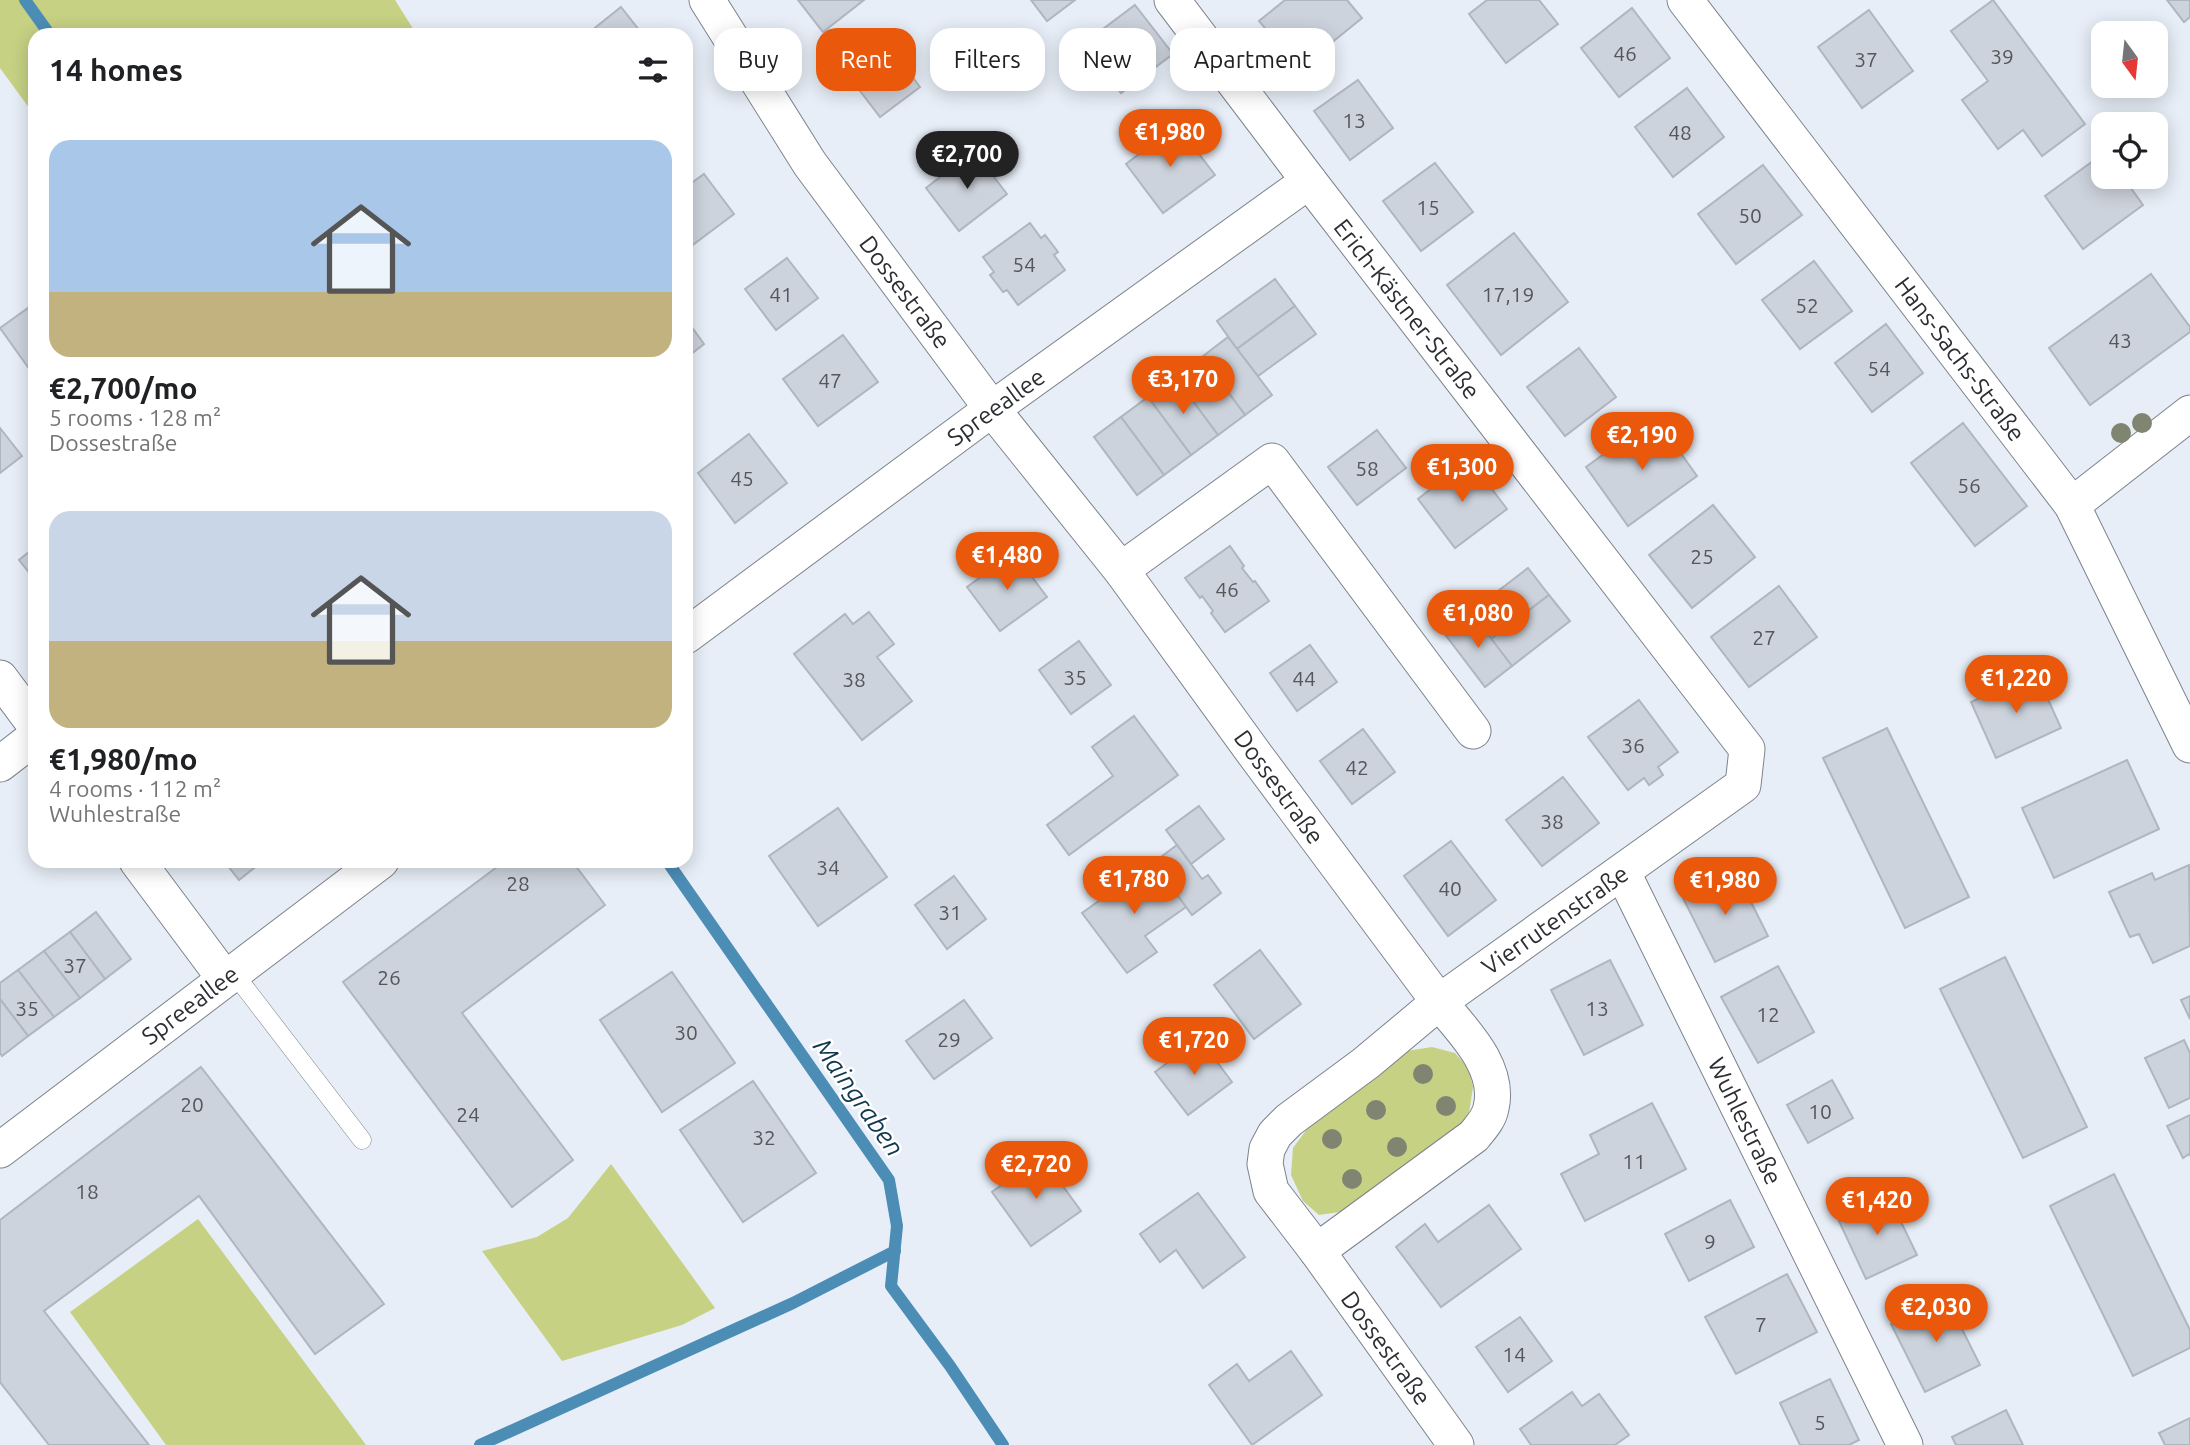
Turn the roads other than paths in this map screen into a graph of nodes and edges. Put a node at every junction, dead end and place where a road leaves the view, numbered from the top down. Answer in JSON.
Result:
{"nodes":[{"id":1,"x":707,"y":0,"type":"edge"},
{"id":2,"x":1172,"y":0,"type":"edge"},
{"id":3,"x":1685,"y":0,"type":"edge"},
{"id":4,"x":1309,"y":181,"type":"junction"},
{"id":5,"x":992,"y":409,"type":"junction"},
{"id":6,"x":2190,"y":413,"type":"edge"},
{"id":7,"x":2071,"y":505,"type":"junction"},
{"id":8,"x":1121,"y":570,"type":"junction"},
{"id":9,"x":693,"y":631,"type":"edge"},
{"id":10,"x":0,"y":678,"type":"edge"},
{"id":11,"x":28,"y":716,"type":"edge"},
{"id":12,"x":1473,"y":731,"type":"dead end"},
{"id":13,"x":28,"y":742,"type":"edge"},
{"id":14,"x":2190,"y":746,"type":"edge"},
{"id":15,"x":1746,"y":749,"type":"joint"},
{"id":16,"x":0,"y":764,"type":"edge"},
{"id":17,"x":143,"y":868,"type":"edge"},
{"id":18,"x":372,"y":868,"type":"edge"},
{"id":19,"x":1623,"y":873,"type":"junction"},
{"id":20,"x":229,"y":975,"type":"junction"},
{"id":21,"x":1438,"y":1002,"type":"junction"},
{"id":22,"x":362,"y":1140,"type":"dead end"},
{"id":23,"x":0,"y":1150,"type":"edge"},
{"id":24,"x":1317,"y":1251,"type":"junction"},
{"id":25,"x":1456,"y":1445,"type":"edge"},
{"id":26,"x":1905,"y":1445,"type":"edge"}],
"edges":[{"from":1,"to":5,"type":"street","name":"Dossestraße"},
{"from":2,"to":4,"type":"street","name":"Erich-Kästner-Straße"},
{"from":3,"to":7,"type":"street","name":"Hans-Sachs-Straße"},
{"from":4,"to":5,"type":"street","name":"Spreeallee"},
{"from":4,"to":15,"type":"street","name":"Erich-Kästner-Straße"},
{"from":5,"to":8,"type":"street","name":"Dossestraße"},
{"from":5,"to":9,"type":"street","name":"Spreeallee"},
{"from":6,"to":7,"type":"street"},
{"from":7,"to":14,"type":"street","name":"Hans-Sachs-Straße"},
{"from":8,"to":12,"type":"street"},
{"from":8,"to":21,"type":"street","name":"Dossestraße"},
{"from":10,"to":11,"type":"street"},
{"from":13,"to":16,"type":"street"},
{"from":15,"to":19,"type":"street","name":"Vierrutenstraße"},
{"from":17,"to":20,"type":"street"},
{"from":18,"to":20,"type":"street","name":"Spreeallee"},
{"from":19,"to":21,"type":"street","name":"Vierrutenstraße"},
{"from":19,"to":26,"type":"street","name":"Wuhlestraße"},
{"from":20,"to":22,"type":"lane"},
{"from":20,"to":23,"type":"street","name":"Spreeallee"},
{"from":21,"to":24,"type":"street","name":"Dossestraße"},
{"from":21,"to":24,"type":"street","name":"Dossestraße"},
{"from":24,"to":25,"type":"street","name":"Dossestraße"}]}
